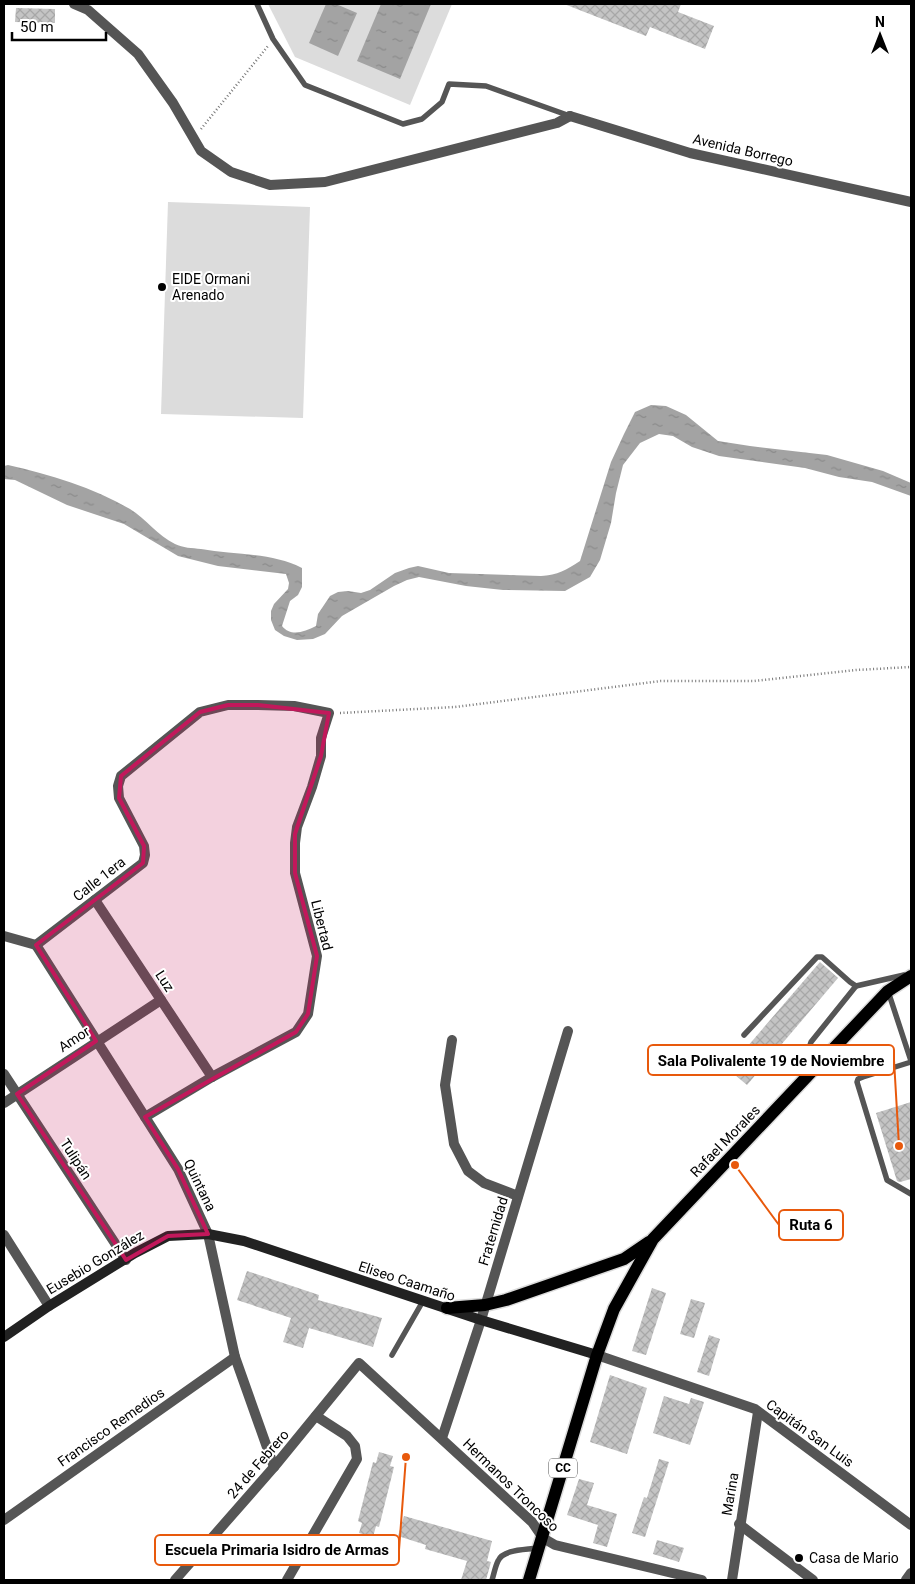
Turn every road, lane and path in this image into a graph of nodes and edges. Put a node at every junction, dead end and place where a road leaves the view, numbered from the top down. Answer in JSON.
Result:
{"nodes":[{"id":1,"x":74,"y":4,"type":"edge"},
{"id":2,"x":257,"y":4,"type":"edge"},
{"id":3,"x":273,"y":39,"type":"junction"},
{"id":4,"x":570,"y":116,"type":"junction"},
{"id":5,"x":194,"y":138,"type":"junction"},
{"id":6,"x":911,"y":202,"type":"edge"},
{"id":7,"x":911,"y":667,"type":"edge"},
{"id":8,"x":328,"y":713,"type":"junction"},
{"id":9,"x":95,"y":900,"type":"junction"},
{"id":10,"x":4,"y":936,"type":"edge"},
{"id":11,"x":36,"y":945,"type":"junction"},
{"id":12,"x":911,"y":975,"type":"edge"},
{"id":13,"x":856,"y":986,"type":"junction"},
{"id":14,"x":888,"y":991,"type":"junction"},
{"id":15,"x":161,"y":1000,"type":"junction"},
{"id":16,"x":568,"y":1031,"type":"dead end"},
{"id":17,"x":744,"y":1035,"type":"dead end"},
{"id":18,"x":452,"y":1040,"type":"dead end"},
{"id":19,"x":96,"y":1041,"type":"junction"},
{"id":20,"x":911,"y":1061,"type":"edge"},
{"id":21,"x":813,"y":1071,"type":"junction"},
{"id":22,"x":4,"y":1074,"type":"edge"},
{"id":23,"x":212,"y":1077,"type":"junction"},
{"id":24,"x":17,"y":1094,"type":"junction"},
{"id":25,"x":4,"y":1103,"type":"edge"},
{"id":26,"x":145,"y":1117,"type":"junction"},
{"id":27,"x":911,"y":1194,"type":"edge"},
{"id":28,"x":518,"y":1196,"type":"junction"},
{"id":29,"x":208,"y":1234,"type":"junction"},
{"id":30,"x":4,"y":1236,"type":"edge"},
{"id":31,"x":653,"y":1239,"type":"junction"},
{"id":32,"x":126,"y":1260,"type":"junction"},
{"id":33,"x":423,"y":1301,"type":"junction"},
{"id":34,"x":485,"y":1305,"type":"junction"},
{"id":35,"x":49,"y":1306,"type":"junction"},
{"id":36,"x":446,"y":1308,"type":"junction"},
{"id":37,"x":481,"y":1320,"type":"junction"},
{"id":38,"x":4,"y":1336,"type":"edge"},
{"id":39,"x":597,"y":1354,"type":"junction"},
{"id":40,"x":392,"y":1355,"type":"dead end"},
{"id":41,"x":235,"y":1357,"type":"junction"},
{"id":42,"x":359,"y":1363,"type":"joint"},
{"id":43,"x":758,"y":1412,"type":"junction"},
{"id":44,"x":316,"y":1416,"type":"junction"},
{"id":45,"x":442,"y":1438,"type":"junction"},
{"id":46,"x":274,"y":1467,"type":"junction"},
{"id":47,"x":4,"y":1520,"type":"edge"},
{"id":48,"x":739,"y":1524,"type":"junction"},
{"id":49,"x":911,"y":1525,"type":"edge"},
{"id":50,"x":541,"y":1543,"type":"junction"},
{"id":51,"x":911,"y":1574,"type":"edge"},
{"id":52,"x":175,"y":1580,"type":"edge"},
{"id":53,"x":287,"y":1580,"type":"edge"},
{"id":54,"x":492,"y":1580,"type":"edge"},
{"id":55,"x":529,"y":1580,"type":"edge"},
{"id":56,"x":702,"y":1580,"type":"edge"},
{"id":57,"x":732,"y":1580,"type":"edge"},
{"id":58,"x":813,"y":1580,"type":"edge"},
{"id":59,"x":906,"y":1580,"type":"edge"}],
"edges":[{"from":1,"to":5,"type":"street"},
{"from":2,"to":3,"type":"lane"},
{"from":3,"to":4,"type":"lane"},
{"from":3,"to":5,"type":"path"},
{"from":4,"to":5,"type":"street"},
{"from":4,"to":6,"type":"street","name":"Avenida Borrego"},
{"from":7,"to":8,"type":"path"},
{"from":8,"to":9,"type":"street","name":"Calle 1era"},
{"from":8,"to":23,"type":"street","name":"Libertad"},
{"from":9,"to":11,"type":"street","name":"Calle 1era"},
{"from":9,"to":15,"type":"street","name":"Luz"},
{"from":10,"to":11,"type":"street"},
{"from":11,"to":19,"type":"street","name":"Quintana"},
{"from":12,"to":13,"type":"lane"},
{"from":12,"to":14,"type":"main road","name":"Rafael Morales","number":"CC"},
{"from":13,"to":17,"type":"lane"},
{"from":13,"to":21,"type":"lane"},
{"from":14,"to":20,"type":"lane"},
{"from":14,"to":21,"type":"main road","name":"Rafael Morales","number":"CC"},
{"from":15,"to":19,"type":"street","name":"Amor"},
{"from":15,"to":23,"type":"street","name":"Luz"},
{"from":16,"to":28,"type":"street","name":"Fraternidad"},
{"from":18,"to":28,"type":"street"},
{"from":19,"to":24,"type":"street","name":"Amor"},
{"from":19,"to":26,"type":"street","name":"Quintana"},
{"from":20,"to":27,"type":"lane"},
{"from":21,"to":31,"type":"main road","name":"Rafael Morales","number":"CC"},
{"from":22,"to":24,"type":"street","name":"Tulipán"},
{"from":23,"to":26,"type":"street","name":"Libertad"},
{"from":24,"to":25,"type":"street","name":"Amor"},
{"from":24,"to":32,"type":"street","name":"Tulipán"},
{"from":26,"to":29,"type":"street","name":"Quintana"},
{"from":28,"to":34,"type":"street","name":"Fraternidad"},
{"from":29,"to":32,"type":"main road","name":"Eusebio González"},
{"from":29,"to":33,"type":"main road","name":"Eliseo Caamaño"},
{"from":29,"to":41,"type":"street","name":"Quintana"},
{"from":30,"to":35,"type":"street"},
{"from":31,"to":34,"type":"main road"},
{"from":31,"to":39,"type":"main road","name":"Rafael Morales","number":"CC"},
{"from":32,"to":35,"type":"main road","name":"Eusebio González"},
{"from":33,"to":36,"type":"main road","name":"Eliseo Caamaño"},
{"from":33,"to":40,"type":"lane"},
{"from":34,"to":36,"type":"main road"},
{"from":34,"to":37,"type":"street","name":"Fraternidad"},
{"from":35,"to":38,"type":"main road","name":"Eusebio González"},
{"from":36,"to":37,"type":"main road","name":"Eliseo Caamaño"},
{"from":37,"to":39,"type":"main road","name":"Eliseo Caamaño"},
{"from":37,"to":45,"type":"street","name":"Fraternidad"},
{"from":39,"to":43,"type":"street","name":"Capitán San Luis"},
{"from":39,"to":50,"type":"main road","number":"CC"},
{"from":41,"to":46,"type":"street","name":"Quintana"},
{"from":41,"to":47,"type":"street","name":"Francisco Remedios"},
{"from":42,"to":44,"type":"street","name":"24 de Febrero"},
{"from":42,"to":45,"type":"street","name":"Hermanos Troncoso"},
{"from":43,"to":48,"type":"street","name":"Marina"},
{"from":43,"to":49,"type":"street","name":"Capitán San Luis"},
{"from":44,"to":46,"type":"street","name":"24 de Febrero"},
{"from":44,"to":53,"type":"street"},
{"from":45,"to":50,"type":"street","name":"Hermanos Troncoso"},
{"from":46,"to":52,"type":"street","name":"24 de Febrero"},
{"from":48,"to":57,"type":"street","name":"Marina"},
{"from":48,"to":58,"type":"street"},
{"from":50,"to":54,"type":"lane"},
{"from":50,"to":55,"type":"main road","number":"CC"},
{"from":50,"to":56,"type":"street","name":"Hermanos Troncoso"},
{"from":51,"to":59,"type":"street"}]}
